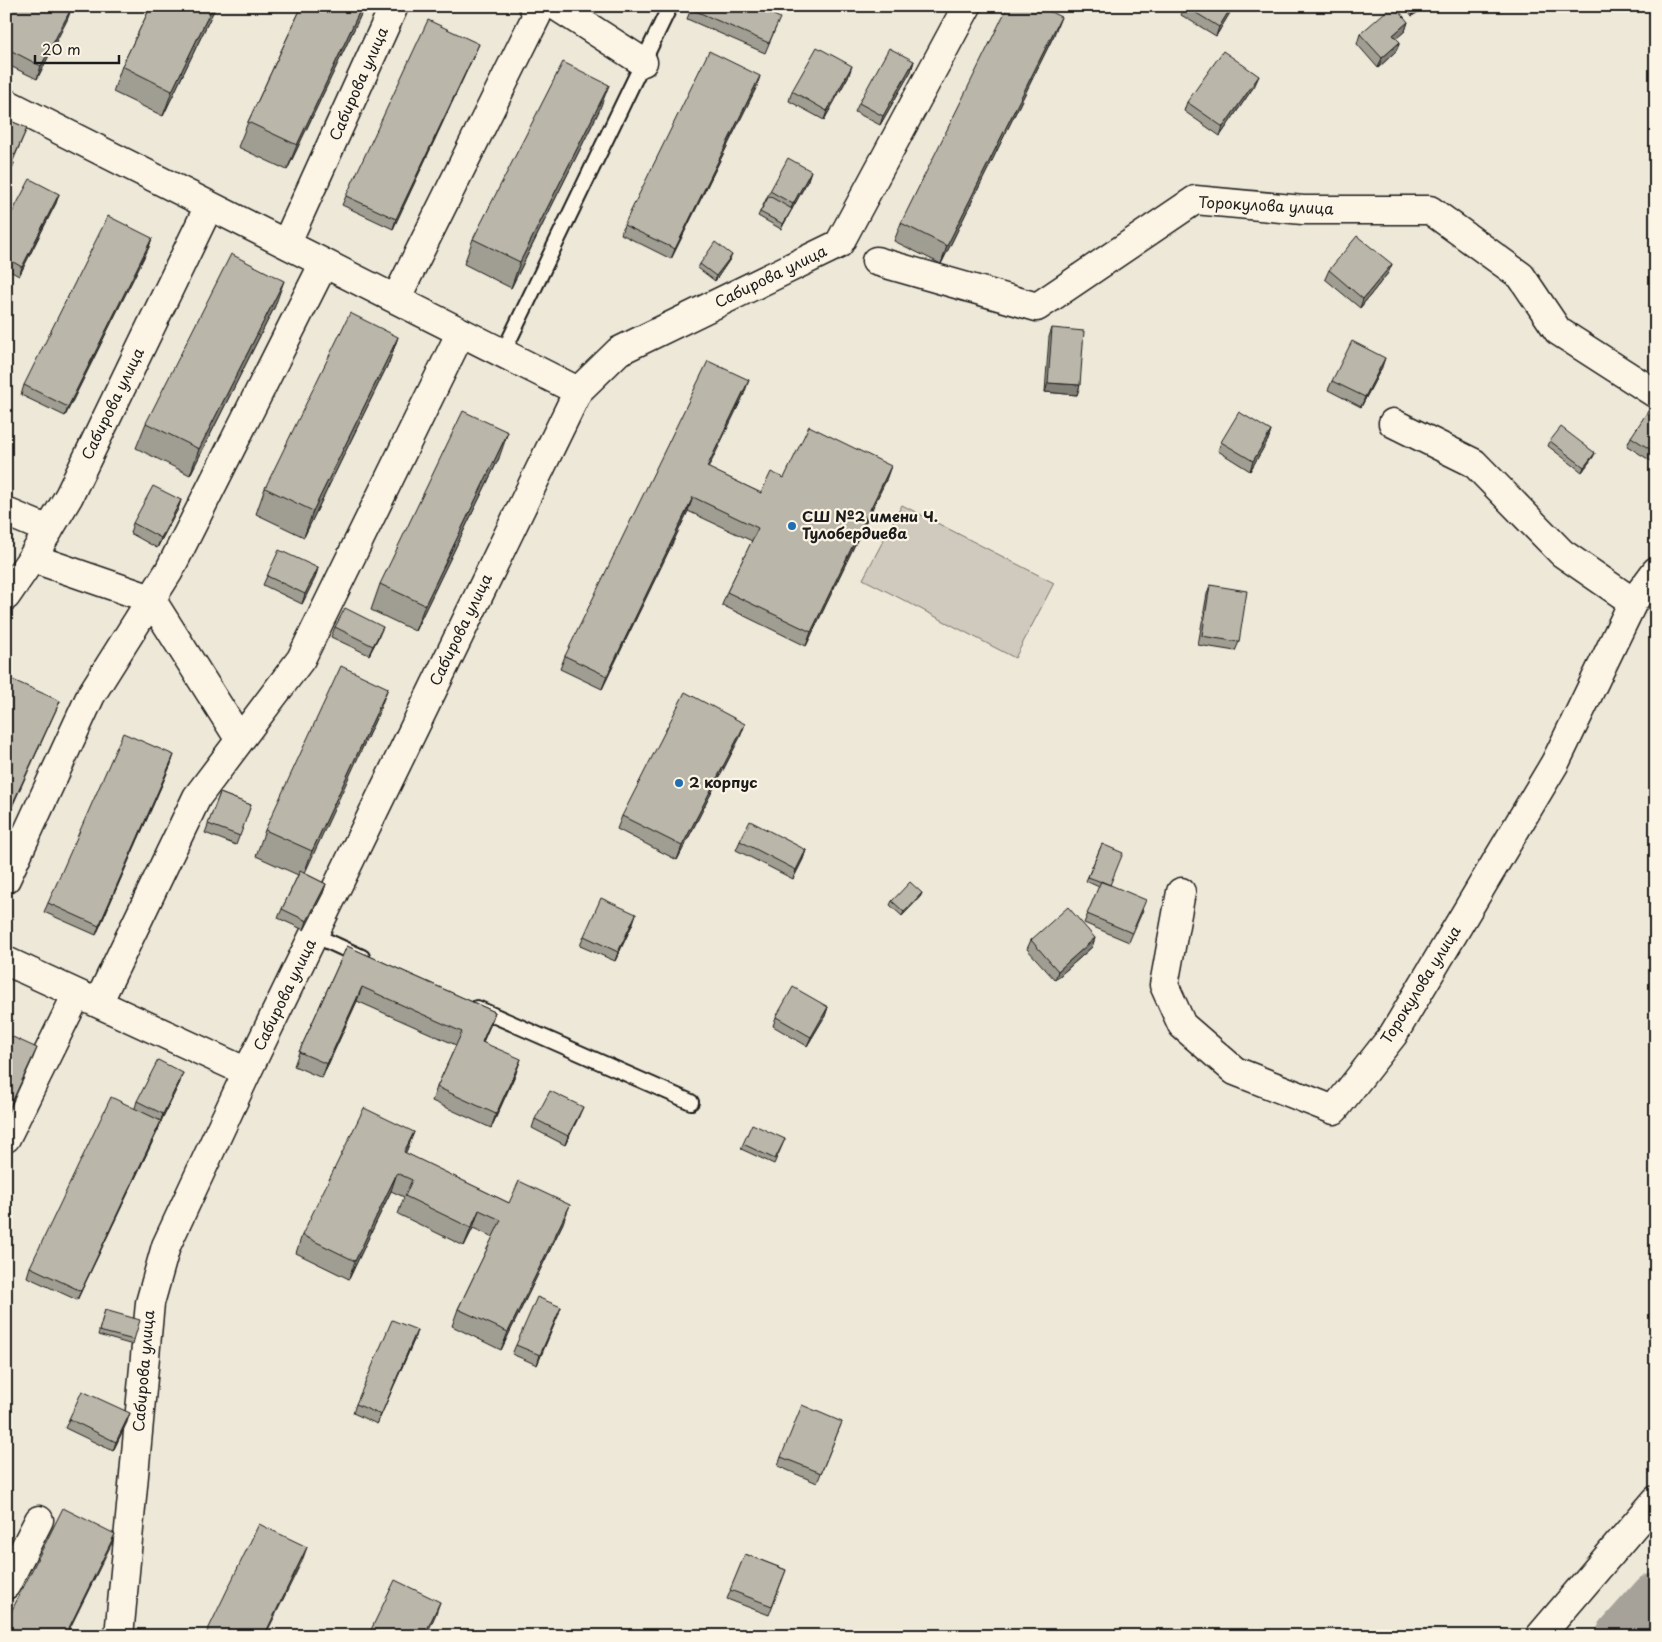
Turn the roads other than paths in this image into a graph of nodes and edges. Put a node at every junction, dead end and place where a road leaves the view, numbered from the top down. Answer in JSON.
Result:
{"nodes":[{"id":1,"x":394,"y":6,"type":"edge"},
{"id":2,"x":533,"y":6,"type":"edge"},
{"id":3,"x":556,"y":6,"type":"edge"},
{"id":4,"x":670,"y":6,"type":"edge"},
{"id":5,"x":967,"y":6,"type":"edge"},
{"id":6,"x":643,"y":62,"type":"junction"},
{"id":7,"x":6,"y":103,"type":"edge"},
{"id":8,"x":210,"y":206,"type":"junction"},
{"id":9,"x":286,"y":244,"type":"junction"},
{"id":10,"x":876,"y":261,"type":"dead end"},
{"id":11,"x":324,"y":263,"type":"junction"},
{"id":12,"x":396,"y":299,"type":"junction"},
{"id":13,"x":461,"y":332,"type":"junction"},
{"id":14,"x":502,"y":353,"type":"junction"},
{"id":15,"x":578,"y":390,"type":"junction"},
{"id":16,"x":1656,"y":394,"type":"edge"},
{"id":17,"x":1393,"y":423,"type":"dead end"},
{"id":18,"x":6,"y":512,"type":"edge"},
{"id":19,"x":49,"y":530,"type":"junction"},
{"id":20,"x":32,"y":558,"type":"junction"},
{"id":21,"x":1656,"y":571,"type":"edge"},
{"id":22,"x":6,"y":596,"type":"edge"},
{"id":23,"x":151,"y":599,"type":"junction"},
{"id":24,"x":1633,"y":602,"type":"junction"},
{"id":25,"x":240,"y":740,"type":"junction"},
{"id":26,"x":6,"y":879,"type":"edge"},
{"id":27,"x":1181,"y":892,"type":"dead end"},
{"id":28,"x":314,"y":935,"type":"junction"},
{"id":29,"x":6,"y":962,"type":"edge"},
{"id":30,"x":376,"y":963,"type":"edge"},
{"id":31,"x":87,"y":999,"type":"junction"},
{"id":32,"x":466,"y":1003,"type":"edge"},
{"id":33,"x":247,"y":1072,"type":"junction"},
{"id":34,"x":692,"y":1102,"type":"dead end"},
{"id":35,"x":6,"y":1138,"type":"edge"},
{"id":36,"x":1656,"y":1500,"type":"edge"},
{"id":37,"x":39,"y":1520,"type":"dead end"},
{"id":38,"x":6,"y":1585,"type":"edge"},
{"id":39,"x":119,"y":1636,"type":"edge"},
{"id":40,"x":1540,"y":1636,"type":"edge"}],
"edges":[{"from":1,"to":9,"type":"street","name":"Сабирова улица"},
{"from":2,"to":12,"type":"street"},
{"from":3,"to":6,"type":"street"},
{"from":4,"to":6,"type":"lane"},
{"from":5,"to":15,"type":"street","name":"Сабирова улица"},
{"from":6,"to":14,"type":"lane"},
{"from":7,"to":8,"type":"street"},
{"from":8,"to":9,"type":"street"},
{"from":8,"to":19,"type":"street","name":"Сабирова улица"},
{"from":9,"to":11,"type":"street"},
{"from":10,"to":16,"type":"street","name":"Торокулова улица"},
{"from":11,"to":12,"type":"street"},
{"from":11,"to":23,"type":"street"},
{"from":12,"to":13,"type":"street"},
{"from":13,"to":14,"type":"street"},
{"from":13,"to":25,"type":"street"},
{"from":14,"to":15,"type":"street"},
{"from":15,"to":28,"type":"street","name":"Сабирова улица"},
{"from":17,"to":24,"type":"street"},
{"from":18,"to":19,"type":"street"},
{"from":19,"to":20,"type":"street","name":"Сабирова улица"},
{"from":20,"to":22,"type":"street","name":"Сабирова улица"},
{"from":20,"to":23,"type":"street"},
{"from":21,"to":24,"type":"street","name":"Торокулова улица"},
{"from":23,"to":25,"type":"street"},
{"from":23,"to":26,"type":"street"},
{"from":24,"to":27,"type":"street","name":"Торокулова улица"},
{"from":25,"to":31,"type":"street"},
{"from":28,"to":30,"type":"lane"},
{"from":28,"to":33,"type":"street","name":"Сабирова улица"},
{"from":29,"to":31,"type":"street"},
{"from":31,"to":33,"type":"street"},
{"from":31,"to":35,"type":"street"},
{"from":32,"to":34,"type":"lane"},
{"from":33,"to":39,"type":"street","name":"Сабирова улица"},
{"from":36,"to":40,"type":"street"},
{"from":37,"to":38,"type":"street"}]}
